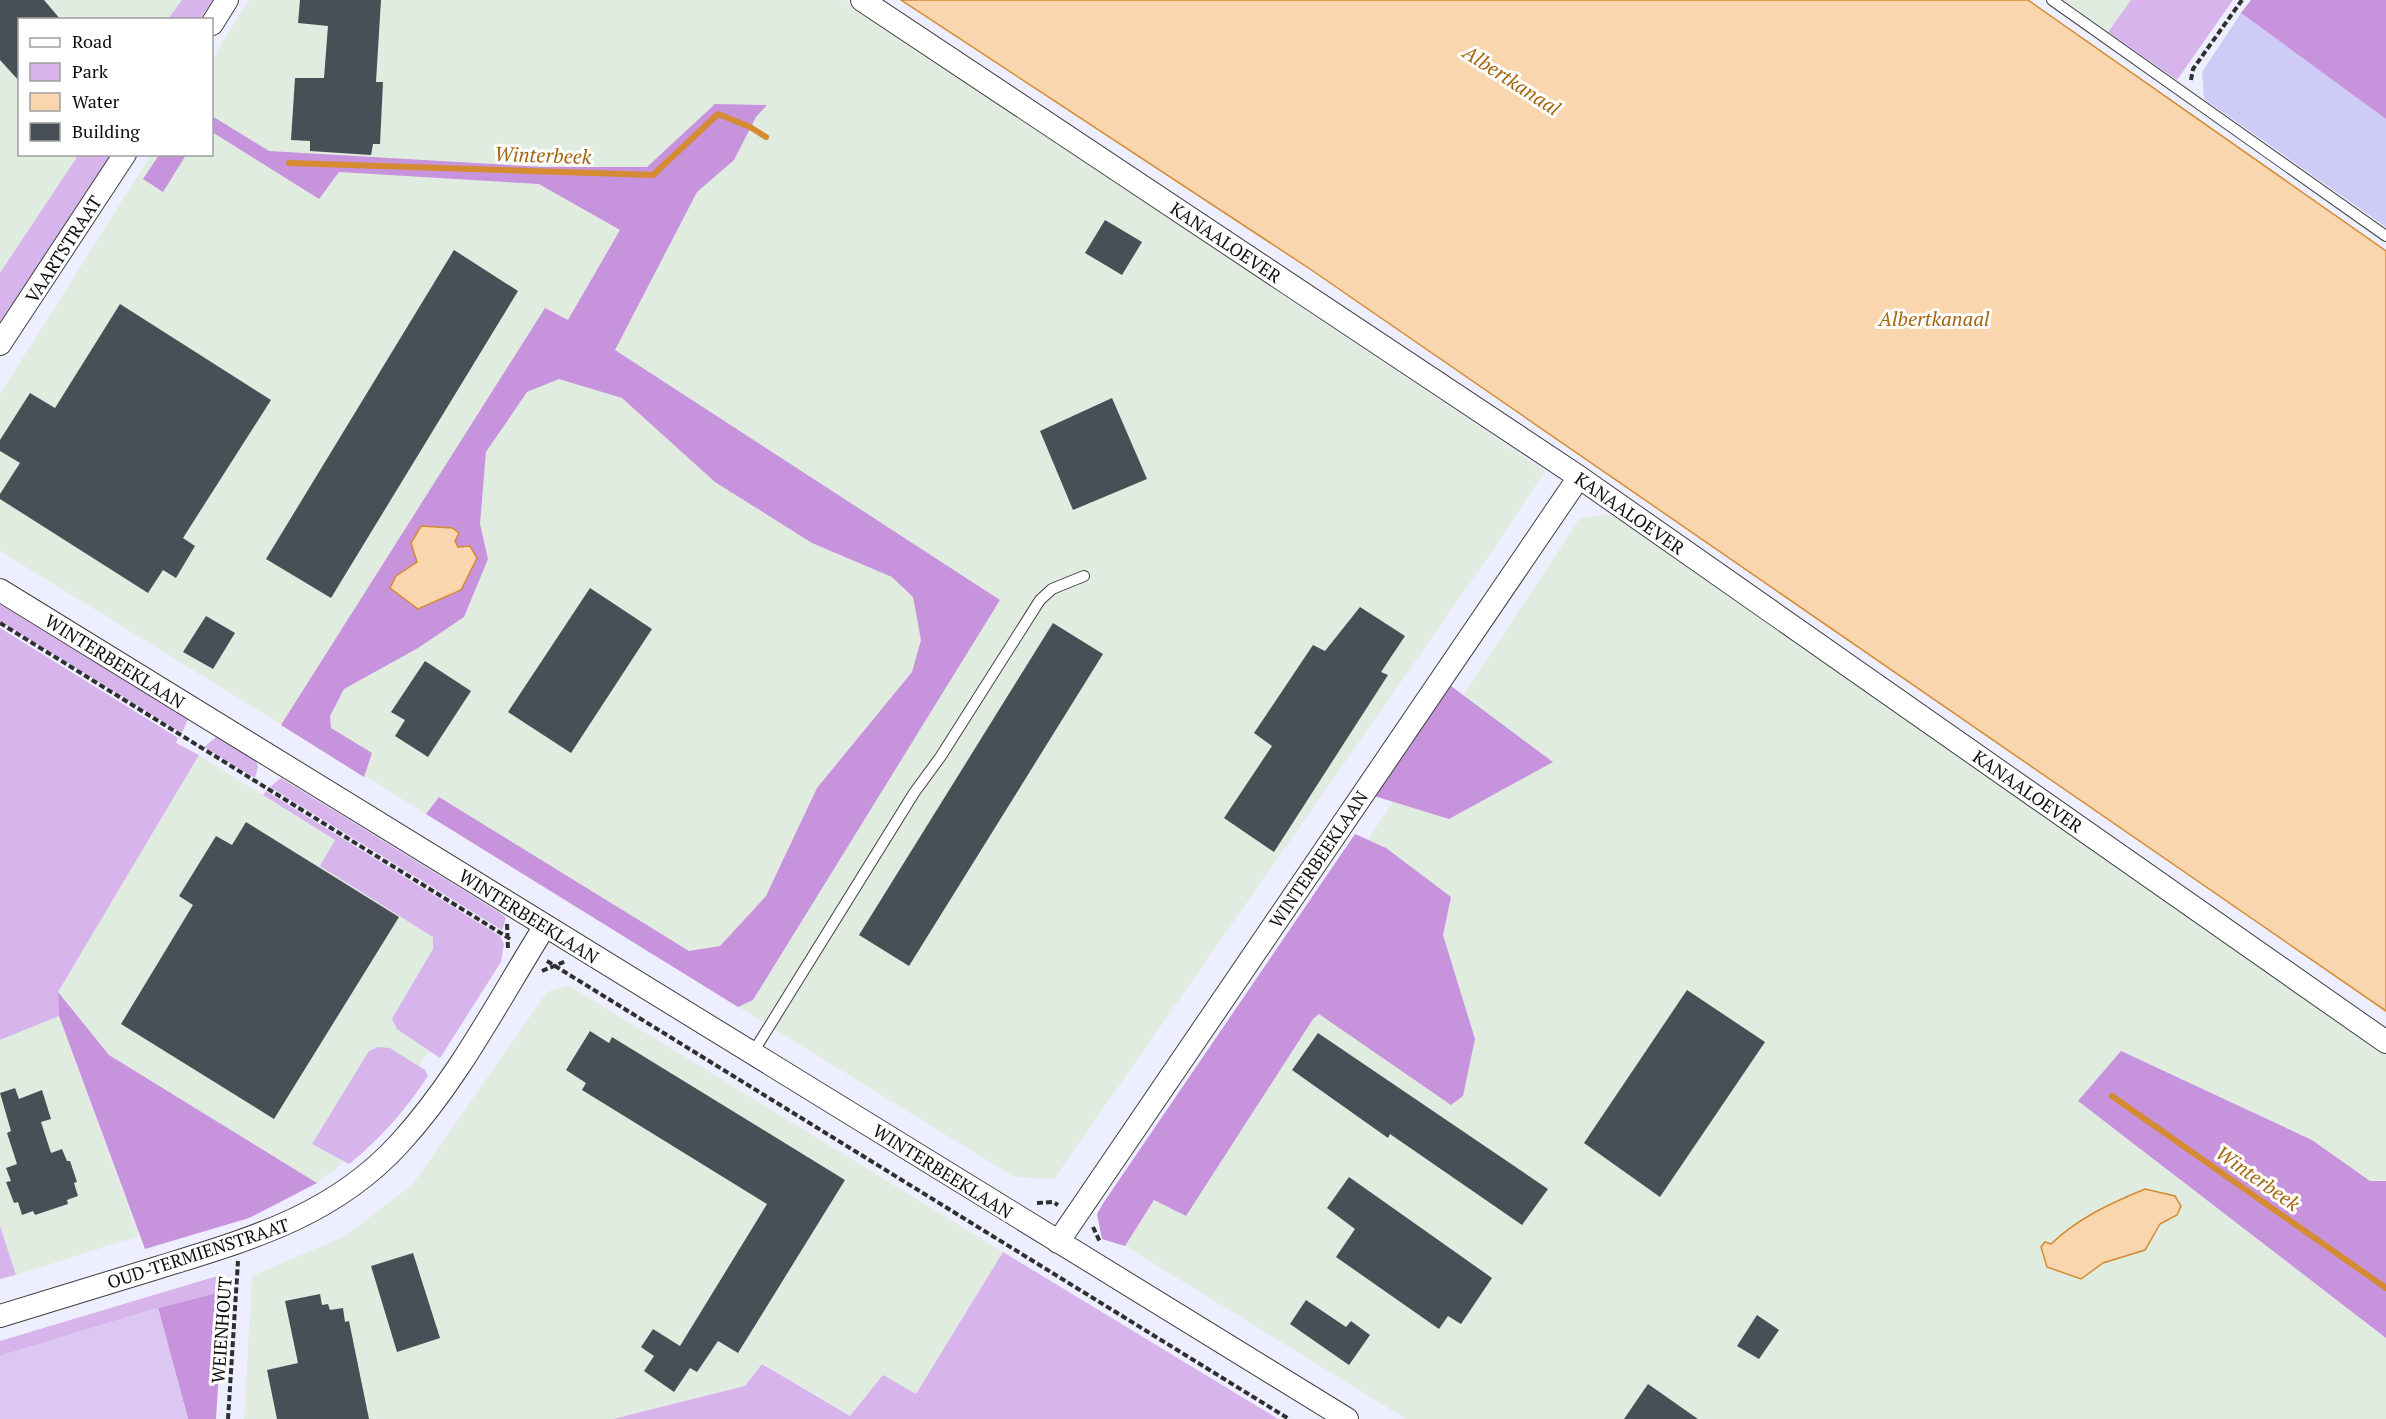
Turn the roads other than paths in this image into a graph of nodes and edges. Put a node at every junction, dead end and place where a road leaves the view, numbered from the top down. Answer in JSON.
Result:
{"nodes":[{"id":1,"x":227,"y":0,"type":"edge"},
{"id":2,"x":862,"y":0,"type":"edge"},
{"id":3,"x":2052,"y":0,"type":"edge"},
{"id":4,"x":213,"y":22,"type":"edge"},
{"id":5,"x":124,"y":156,"type":"edge"},
{"id":6,"x":2386,"y":236,"type":"edge"},
{"id":7,"x":0,"y":344,"type":"edge"},
{"id":8,"x":1579,"y":477,"type":"junction"},
{"id":9,"x":1084,"y":576,"type":"dead end"},
{"id":10,"x":0,"y":590,"type":"edge"},
{"id":11,"x":545,"y":926,"type":"junction"},
{"id":12,"x":2386,"y":1042,"type":"edge"},
{"id":13,"x":752,"y":1054,"type":"junction"},
{"id":14,"x":1058,"y":1242,"type":"junction"},
{"id":15,"x":0,"y":1316,"type":"edge"},
{"id":16,"x":1347,"y":1419,"type":"edge"}],
"edges":[{"from":1,"to":4,"type":"street"},
{"from":2,"to":8,"type":"street","name":"KANAALOEVER"},
{"from":3,"to":6,"type":"lane"},
{"from":5,"to":7,"type":"street","name":"VAARTSTRAAT"},
{"from":8,"to":12,"type":"street","name":"KANAALOEVER"},
{"from":8,"to":14,"type":"street","name":"WINTERBEEKLAAN"},
{"from":9,"to":13,"type":"lane"},
{"from":10,"to":11,"type":"street","name":"WINTERBEEKLAAN"},
{"from":11,"to":13,"type":"street","name":"WINTERBEEKLAAN"},
{"from":11,"to":15,"type":"street","name":"OUD-TERMIENSTRAAT"},
{"from":13,"to":14,"type":"street","name":"WINTERBEEKLAAN"},
{"from":14,"to":16,"type":"street","name":"WINTERBEEKLAAN"}]}
